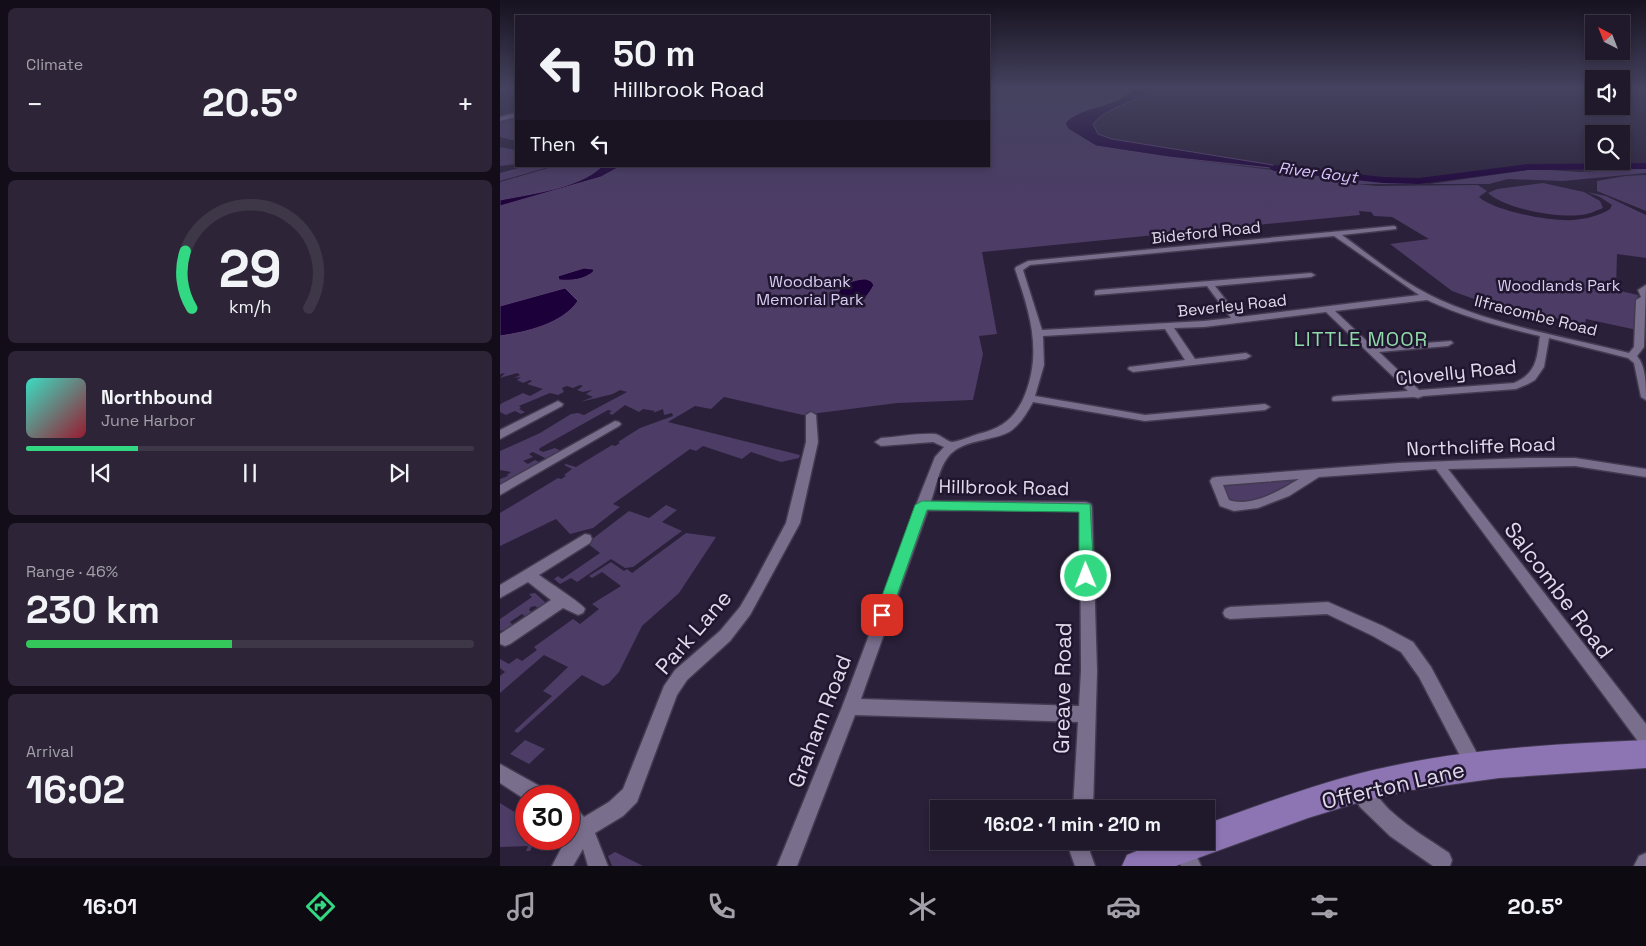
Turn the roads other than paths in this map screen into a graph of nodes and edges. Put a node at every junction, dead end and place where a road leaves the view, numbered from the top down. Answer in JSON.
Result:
{"nodes":[{"id":1,"x":1394,"y":228,"type":"dead end"},
{"id":2,"x":1335,"y":233,"type":"junction"},
{"id":3,"x":1311,"y":275,"type":"dead end"},
{"id":4,"x":1209,"y":284,"type":"junction"},
{"id":5,"x":1646,"y":287,"type":"edge"},
{"id":6,"x":1098,"y":293,"type":"dead end"},
{"id":7,"x":1427,"y":297,"type":"junction"},
{"id":8,"x":1646,"y":298,"type":"edge"},
{"id":9,"x":1328,"y":309,"type":"junction"},
{"id":10,"x":1237,"y":320,"type":"junction"},
{"id":11,"x":1168,"y":326,"type":"junction"},
{"id":12,"x":1038,"y":333,"type":"junction"},
{"id":13,"x":1545,"y":335,"type":"junction"},
{"id":14,"x":1448,"y":343,"type":"dead end"},
{"id":15,"x":1372,"y":350,"type":"junction"},
{"id":16,"x":1246,"y":356,"type":"dead end"},
{"id":17,"x":1631,"y":356,"type":"junction"},
{"id":18,"x":1191,"y":362,"type":"junction"},
{"id":19,"x":1133,"y":369,"type":"dead end"},
{"id":20,"x":1643,"y":369,"type":"edge"},
{"id":21,"x":1418,"y":394,"type":"junction"},
{"id":22,"x":1646,"y":397,"type":"edge"},
{"id":23,"x":1029,"y":398,"type":"junction"},
{"id":24,"x":1337,"y":399,"type":"dead end"},
{"id":25,"x":558,"y":404,"type":"dead end"},
{"id":26,"x":1265,"y":407,"type":"dead end"},
{"id":27,"x":811,"y":415,"type":"dead end"},
{"id":28,"x":615,"y":424,"type":"dead end"},
{"id":29,"x":500,"y":435,"type":"edge"},
{"id":30,"x":881,"y":442,"type":"dead end"},
{"id":31,"x":952,"y":446,"type":"junction"},
{"id":32,"x":1439,"y":465,"type":"junction"},
{"id":33,"x":1317,"y":473,"type":"junction"},
{"id":34,"x":1646,"y":474,"type":"edge"},
{"id":35,"x":500,"y":491,"type":"edge"},
{"id":36,"x":922,"y":505,"type":"junction"},
{"id":37,"x":1086,"y":507,"type":"joint"},
{"id":38,"x":585,"y":539,"type":"dead end"},
{"id":39,"x":529,"y":575,"type":"junction"},
{"id":40,"x":500,"y":592,"type":"edge"},
{"id":41,"x":562,"y":600,"type":"junction"},
{"id":42,"x":578,"y":609,"type":"dead end"},
{"id":43,"x":1230,"y":613,"type":"dead end"},
{"id":44,"x":504,"y":639,"type":"dead end"},
{"id":45,"x":850,"y":707,"type":"junction"},
{"id":46,"x":1087,"y":714,"type":"junction"},
{"id":47,"x":1646,"y":738,"type":"edge"},
{"id":48,"x":1646,"y":754,"type":"edge"},
{"id":49,"x":1474,"y":766,"type":"junction"},
{"id":50,"x":500,"y":773,"type":"edge"},
{"id":51,"x":520,"y":785,"type":"edge"},
{"id":52,"x":1359,"y":789,"type":"junction"},
{"id":53,"x":1083,"y":800,"type":"edge"},
{"id":54,"x":580,"y":826,"type":"edge"},
{"id":55,"x":583,"y":829,"type":"junction"},
{"id":56,"x":1215,"y":839,"type":"edge"},
{"id":57,"x":1080,"y":850,"type":"edge"},
{"id":58,"x":1189,"y":850,"type":"edge"},
{"id":59,"x":1442,"y":860,"type":"dead end"},
{"id":60,"x":562,"y":866,"type":"edge"},
{"id":61,"x":598,"y":866,"type":"edge"},
{"id":62,"x":787,"y":866,"type":"edge"},
{"id":63,"x":1084,"y":866,"type":"edge"},
{"id":64,"x":1138,"y":866,"type":"edge"}],
"edges":[{"from":1,"to":2,"type":"street","name":"Bideford Road"},
{"from":2,"to":7,"type":"street","name":"Ilfracombe Road"},
{"from":2,"to":12,"type":"street","name":"Bideford Road"},
{"from":3,"to":4,"type":"street"},
{"from":4,"to":6,"type":"street"},
{"from":4,"to":10,"type":"street"},
{"from":5,"to":8,"type":"street"},
{"from":7,"to":9,"type":"street","name":"Beverley Road"},
{"from":7,"to":13,"type":"street","name":"Ilfracombe Road"},
{"from":8,"to":17,"type":"street"},
{"from":9,"to":10,"type":"street","name":"Beverley Road"},
{"from":9,"to":15,"type":"street"},
{"from":10,"to":11,"type":"street","name":"Beverley Road"},
{"from":11,"to":12,"type":"street","name":"Beverley Road"},
{"from":11,"to":18,"type":"street"},
{"from":12,"to":23,"type":"street"},
{"from":13,"to":17,"type":"street","name":"Ilfracombe Road"},
{"from":13,"to":21,"type":"street","name":"Clovelly Road"},
{"from":14,"to":15,"type":"street"},
{"from":15,"to":21,"type":"street"},
{"from":16,"to":18,"type":"street"},
{"from":17,"to":20,"type":"street"},
{"from":18,"to":19,"type":"street"},
{"from":20,"to":22,"type":"street"},
{"from":21,"to":24,"type":"street","name":"Clovelly Road"},
{"from":23,"to":26,"type":"street"},
{"from":23,"to":31,"type":"street"},
{"from":25,"to":29,"type":"street"},
{"from":27,"to":55,"type":"street","name":"Park Lane"},
{"from":28,"to":35,"type":"street"},
{"from":30,"to":31,"type":"street"},
{"from":31,"to":36,"type":"street","name":"Graham Road"},
{"from":32,"to":33,"type":"street","name":"Northcliffe Road"},
{"from":32,"to":34,"type":"street","name":"Northcliffe Road"},
{"from":32,"to":47,"type":"street","name":"Salcombe Road"},
{"from":33,"to":33,"type":"street","name":"Northcliffe Road"},
{"from":36,"to":37,"type":"street","name":"Hillbrook Road"},
{"from":36,"to":45,"type":"street","name":"Graham Road"},
{"from":37,"to":46,"type":"street","name":"Greave Road"},
{"from":38,"to":39,"type":"street"},
{"from":39,"to":40,"type":"street"},
{"from":39,"to":41,"type":"street"},
{"from":41,"to":42,"type":"street"},
{"from":41,"to":44,"type":"street"},
{"from":43,"to":49,"type":"street"},
{"from":45,"to":46,"type":"street"},
{"from":45,"to":62,"type":"street","name":"Graham Road"},
{"from":46,"to":53,"type":"street","name":"Greave Road"},
{"from":48,"to":49,"type":"main road","name":"Offerton Lane"},
{"from":49,"to":52,"type":"main road","name":"Offerton Lane"},
{"from":50,"to":51,"type":"street"},
{"from":52,"to":56,"type":"main road","name":"Offerton Lane"},
{"from":52,"to":59,"type":"street"},
{"from":54,"to":55,"type":"street"},
{"from":55,"to":60,"type":"street"},
{"from":55,"to":61,"type":"street"},
{"from":57,"to":63,"type":"street"},
{"from":58,"to":64,"type":"main road","name":"Offerton Lane"}]}
